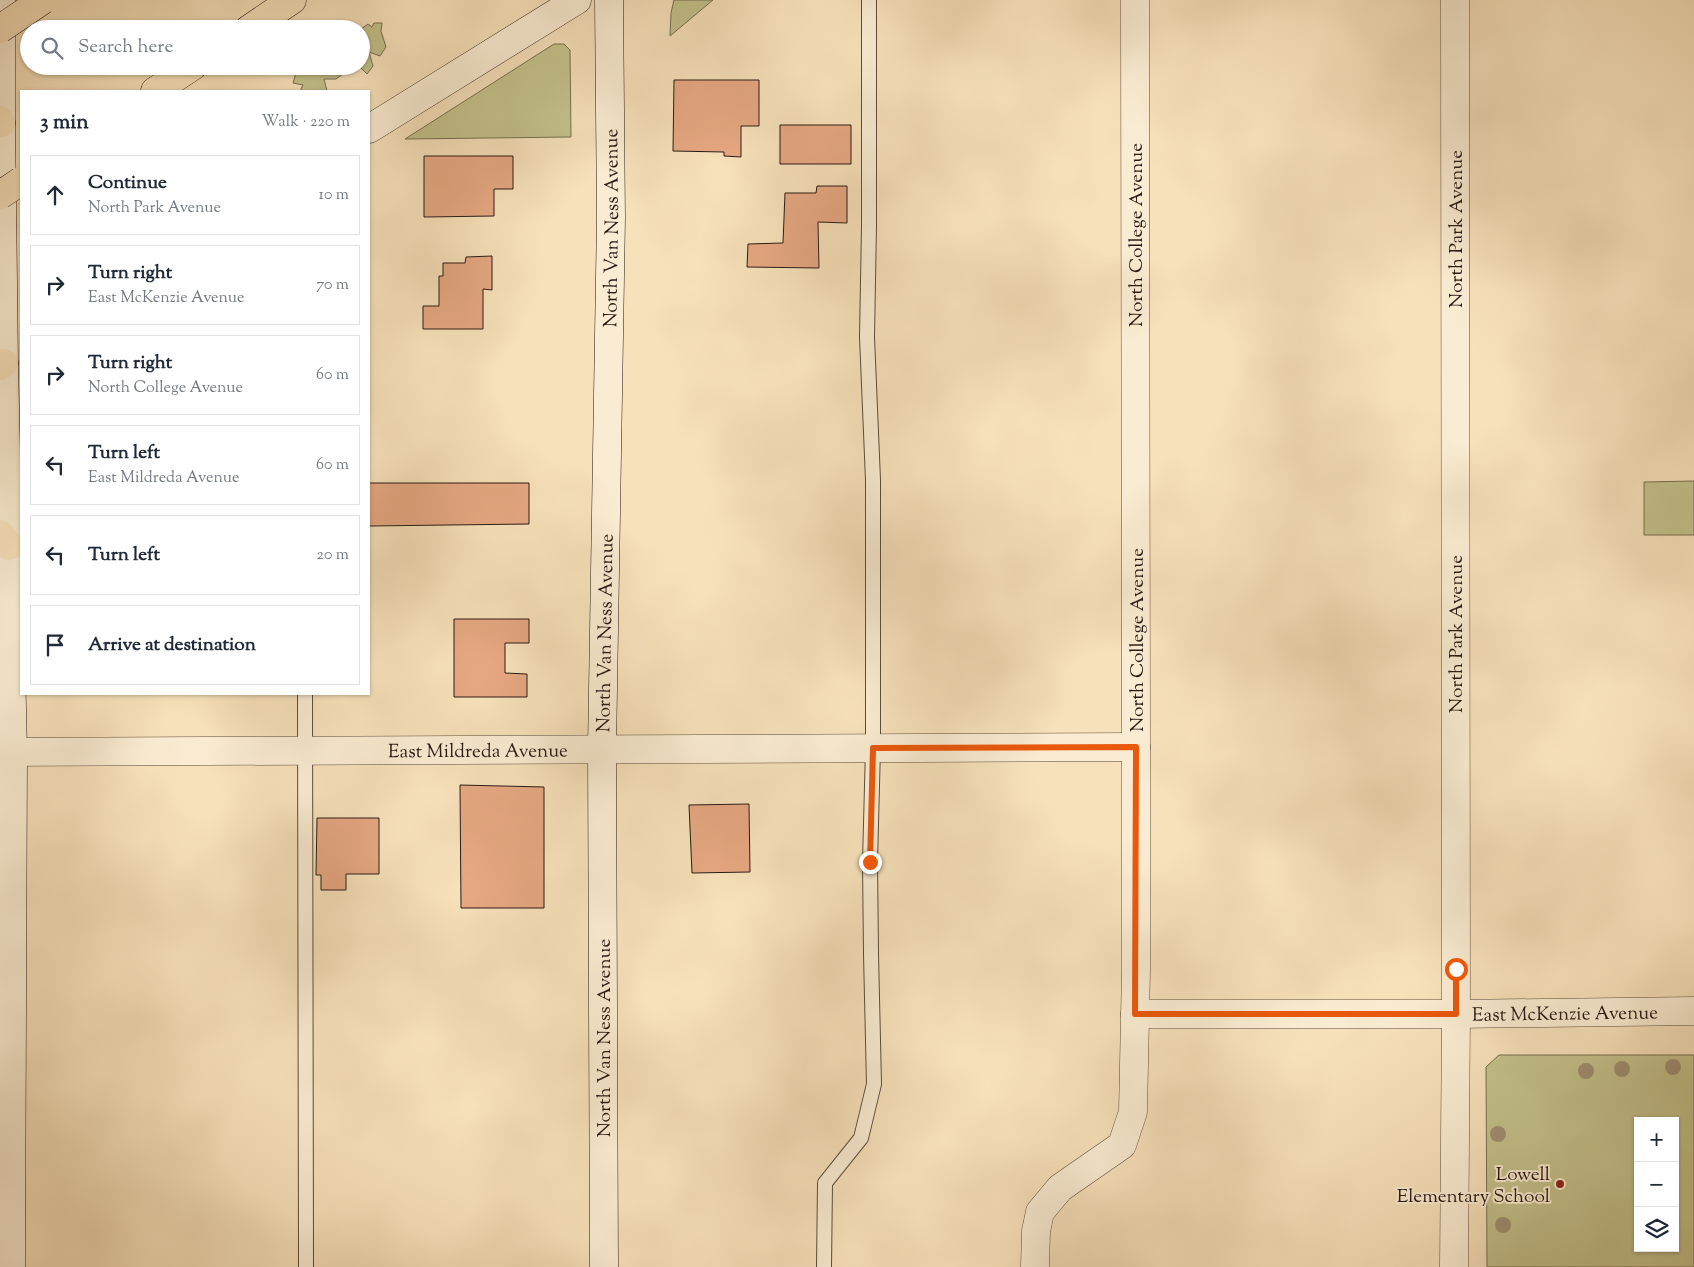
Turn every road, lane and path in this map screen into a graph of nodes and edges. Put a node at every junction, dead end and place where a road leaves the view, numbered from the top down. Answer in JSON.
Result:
{"nodes":[{"id":1,"x":1,"y":0,"type":"edge"},
{"id":2,"x":43,"y":0,"type":"edge"},
{"id":3,"x":292,"y":0,"type":"edge"},
{"id":4,"x":577,"y":0,"type":"edge"},
{"id":5,"x":610,"y":0,"type":"edge"},
{"id":6,"x":869,"y":0,"type":"edge"},
{"id":7,"x":1135,"y":0,"type":"edge"},
{"id":8,"x":1455,"y":0,"type":"edge"},
{"id":9,"x":262,"y":20,"type":"edge"},
{"id":10,"x":0,"y":29,"type":"edge"},
{"id":11,"x":179,"y":75,"type":"edge"},
{"id":12,"x":157,"y":90,"type":"edge"},
{"id":13,"x":0,"y":121,"type":"edge"},
{"id":14,"x":370,"y":129,"type":"edge"},
{"id":15,"x":20,"y":181,"type":"edge"},
{"id":16,"x":0,"y":195,"type":"edge"},
{"id":17,"x":8,"y":360,"type":"edge"},
{"id":18,"x":4,"y":540,"type":"edge"},
{"id":19,"x":305,"y":695,"type":"edge"},
{"id":20,"x":1136,"y":747,"type":"junction"},
{"id":21,"x":873,"y":748,"type":"junction"},
{"id":22,"x":602,"y":749,"type":"junction"},
{"id":23,"x":305,"y":751,"type":"junction"},
{"id":24,"x":7,"y":752,"type":"edge"},
{"id":25,"x":1694,"y":1011,"type":"edge"},
{"id":26,"x":1135,"y":1014,"type":"junction"},
{"id":27,"x":1456,"y":1014,"type":"junction"},
{"id":28,"x":11,"y":1267,"type":"edge"},
{"id":29,"x":306,"y":1267,"type":"edge"},
{"id":30,"x":604,"y":1267,"type":"edge"},
{"id":31,"x":824,"y":1267,"type":"edge"},
{"id":32,"x":1035,"y":1267,"type":"edge"},
{"id":33,"x":1454,"y":1267,"type":"edge"}],
"edges":[{"from":1,"to":13,"type":"street"},
{"from":2,"to":10,"type":"highway","bridge":true},
{"from":3,"to":9,"type":"highway"},
{"from":4,"to":14,"type":"street"},
{"from":5,"to":22,"type":"street","name":"North Van Ness Avenue"},
{"from":6,"to":21,"type":"lane"},
{"from":7,"to":20,"type":"street","name":"North College Avenue"},
{"from":8,"to":27,"type":"street","name":"North Park Avenue"},
{"from":11,"to":12,"type":"highway"},
{"from":13,"to":17,"type":"street"},
{"from":15,"to":16,"type":"highway","bridge":true},
{"from":17,"to":18,"type":"street"},
{"from":18,"to":24,"type":"street"},
{"from":19,"to":23,"type":"lane"},
{"from":20,"to":21,"type":"street","name":"East Mildreda Avenue"},
{"from":20,"to":26,"type":"street","name":"North College Avenue"},
{"from":21,"to":22,"type":"street","name":"East Mildreda Avenue"},
{"from":21,"to":31,"type":"lane"},
{"from":22,"to":23,"type":"street","name":"East Mildreda Avenue"},
{"from":22,"to":30,"type":"street","name":"North Van Ness Avenue"},
{"from":23,"to":24,"type":"street","name":"East Mildreda Avenue"},
{"from":23,"to":29,"type":"lane"},
{"from":24,"to":28,"type":"street"},
{"from":25,"to":27,"type":"street","name":"East McKenzie Avenue"},
{"from":26,"to":27,"type":"street","name":"East McKenzie Avenue"},
{"from":26,"to":32,"type":"street","name":"North College Avenue"},
{"from":27,"to":33,"type":"street","name":"North Park Avenue"}]}
